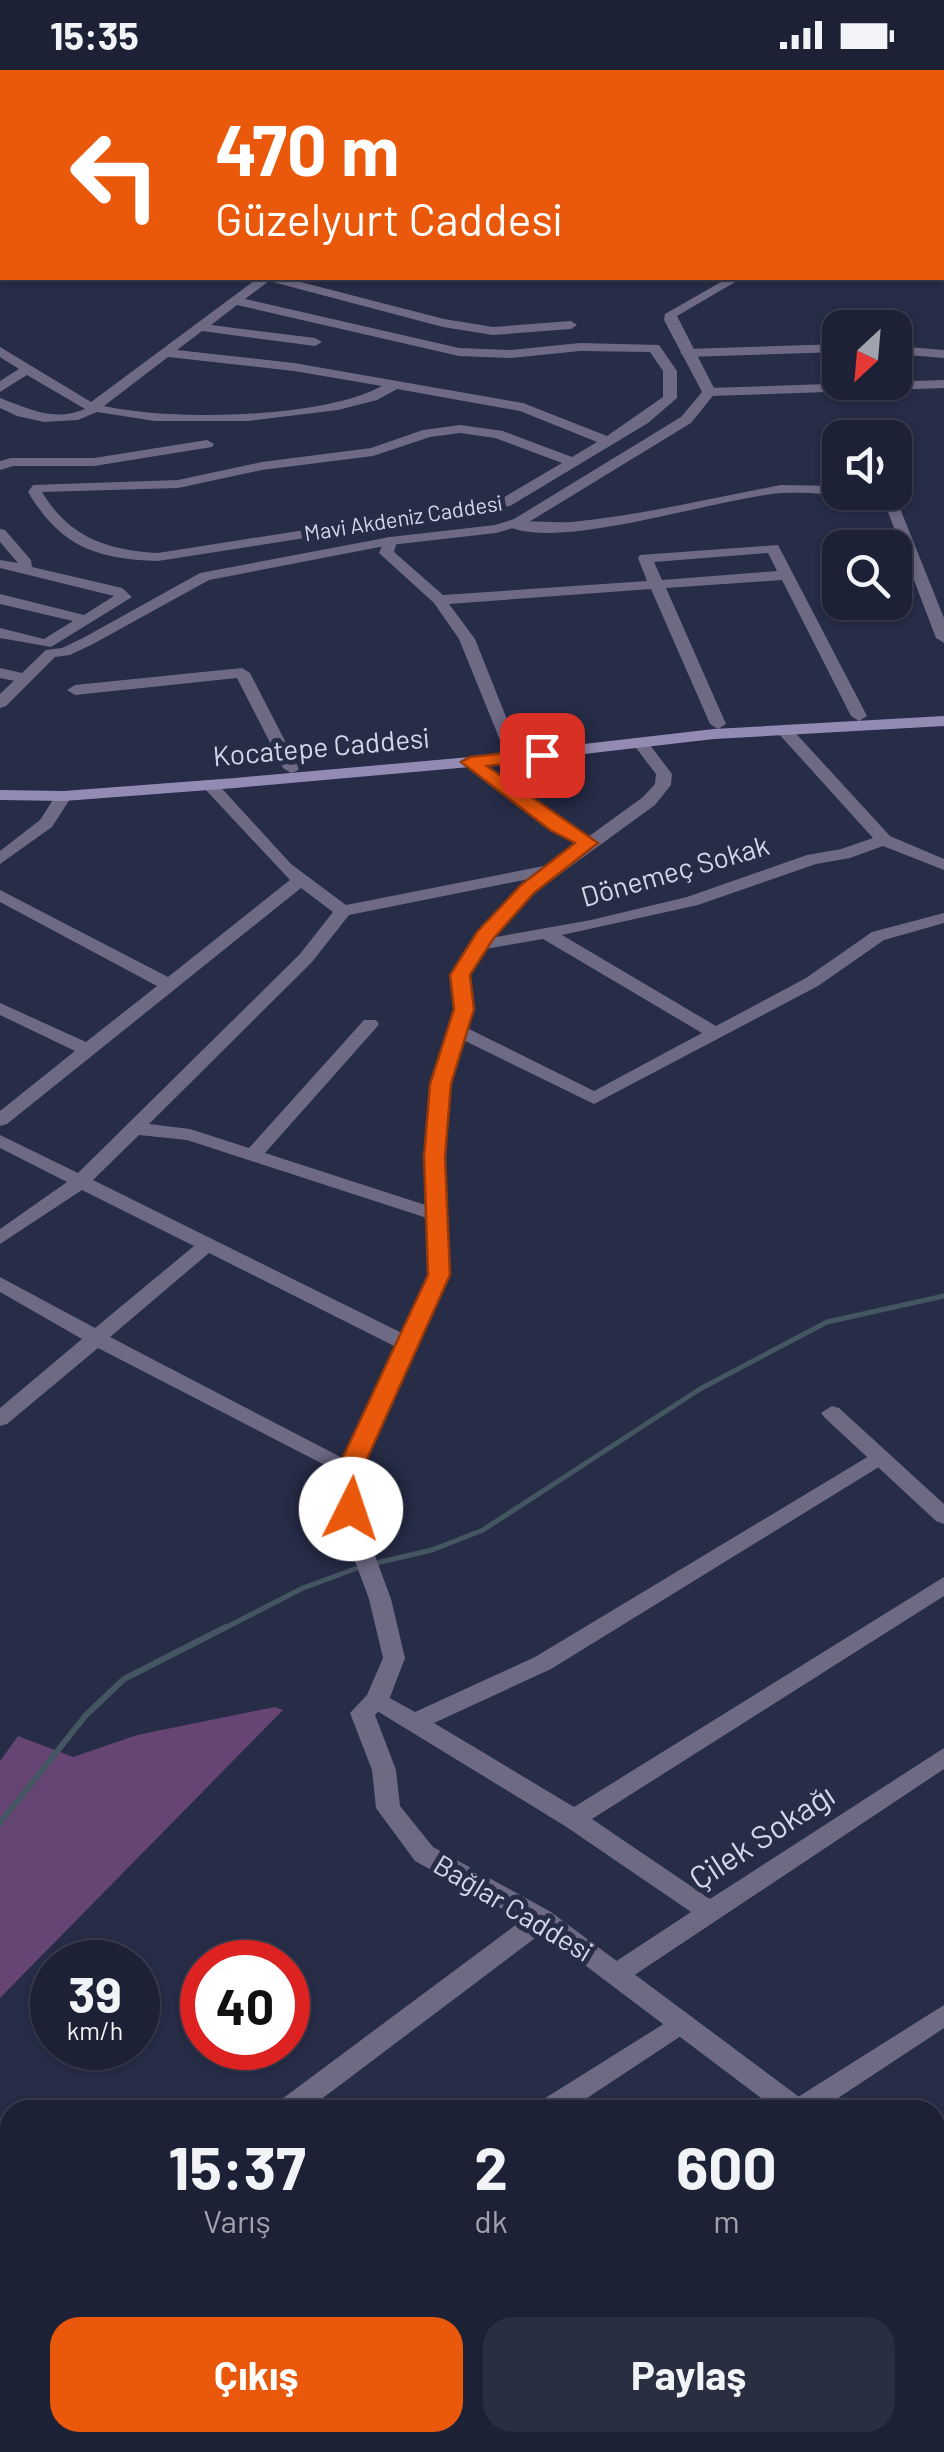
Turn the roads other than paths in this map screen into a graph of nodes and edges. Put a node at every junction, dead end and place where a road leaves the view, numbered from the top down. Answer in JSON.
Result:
{"nodes":[{"id":1,"x":265,"y":280,"type":"edge"},
{"id":2,"x":276,"y":280,"type":"edge"},
{"id":3,"x":732,"y":280,"type":"edge"},
{"id":4,"x":235,"y":300,"type":"junction"},
{"id":5,"x":571,"y":325,"type":"dead end"},
{"id":6,"x":199,"y":328,"type":"junction"},
{"id":7,"x":315,"y":342,"type":"dead end"},
{"id":8,"x":822,"y":349,"type":"edge"},
{"id":9,"x":0,"y":351,"type":"edge"},
{"id":10,"x":912,"y":351,"type":"edge"},
{"id":11,"x":165,"y":353,"type":"junction"},
{"id":12,"x":687,"y":353,"type":"junction"},
{"id":13,"x":944,"y":354,"type":"edge"},
{"id":14,"x":30,"y":370,"type":"junction"},
{"id":15,"x":944,"y":384,"type":"edge"},
{"id":16,"x":395,"y":385,"type":"junction"},
{"id":17,"x":0,"y":388,"type":"edge"},
{"id":18,"x":709,"y":392,"type":"junction"},
{"id":19,"x":0,"y":402,"type":"edge"},
{"id":20,"x":92,"y":408,"type":"junction"},
{"id":21,"x":195,"y":419,"type":"junction"},
{"id":22,"x":607,"y":441,"type":"junction"},
{"id":23,"x":206,"y":444,"type":"dead end"},
{"id":24,"x":176,"y":449,"type":"junction"},
{"id":25,"x":573,"y":462,"type":"junction"},
{"id":26,"x":0,"y":466,"type":"edge"},
{"id":27,"x":822,"y":490,"type":"edge"},
{"id":28,"x":894,"y":510,"type":"edge"},
{"id":29,"x":511,"y":524,"type":"junction"},
{"id":30,"x":0,"y":534,"type":"edge"},
{"id":31,"x":390,"y":541,"type":"junction"},
{"id":32,"x":0,"y":564,"type":"edge"},
{"id":33,"x":24,"y":570,"type":"junction"},
{"id":34,"x":787,"y":575,"type":"junction"},
{"id":35,"x":658,"y":583,"type":"junction"},
{"id":36,"x":0,"y":599,"type":"edge"},
{"id":37,"x":439,"y":600,"type":"junction"},
{"id":38,"x":87,"y":620,"type":"junction"},
{"id":39,"x":6,"y":634,"type":"edge"},
{"id":40,"x":944,"y":638,"type":"edge"},
{"id":41,"x":51,"y":653,"type":"junction"},
{"id":42,"x":1,"y":669,"type":"edge"},
{"id":43,"x":24,"y":678,"type":"junction"},
{"id":44,"x":75,"y":690,"type":"dead end"},
{"id":45,"x":0,"y":703,"type":"edge"},
{"id":46,"x":944,"y":712,"type":"edge"},
{"id":47,"x":859,"y":716,"type":"junction"},
{"id":48,"x":944,"y":721,"type":"edge"},
{"id":49,"x":718,"y":724,"type":"junction"},
{"id":50,"x":784,"y":730,"type":"junction"},
{"id":51,"x":637,"y":739,"type":"junction"},
{"id":52,"x":510,"y":747,"type":"junction"},
{"id":53,"x":470,"y":762,"type":"junction"},
{"id":54,"x":291,"y":768,"type":"junction"},
{"id":55,"x":0,"y":784,"type":"edge"},
{"id":56,"x":210,"y":784,"type":"junction"},
{"id":57,"x":0,"y":794,"type":"edge"},
{"id":58,"x":64,"y":796,"type":"junction"},
{"id":59,"x":884,"y":840,"type":"junction"},
{"id":60,"x":588,"y":843,"type":"junction"},
{"id":61,"x":0,"y":859,"type":"edge"},
{"id":62,"x":944,"y":866,"type":"edge"},
{"id":63,"x":554,"y":869,"type":"junction"},
{"id":64,"x":300,"y":880,"type":"junction"},
{"id":65,"x":0,"y":895,"type":"edge"},
{"id":66,"x":343,"y":912,"type":"junction"},
{"id":67,"x":944,"y":918,"type":"edge"},
{"id":68,"x":545,"y":933,"type":"junction"},
{"id":69,"x":479,"y":945,"type":"junction"},
{"id":70,"x":168,"y":985,"type":"junction"},
{"id":71,"x":0,"y":1008,"type":"edge"},
{"id":72,"x":370,"y":1024,"type":"dead end"},
{"id":73,"x":458,"y":1030,"type":"junction"},
{"id":74,"x":717,"y":1034,"type":"junction"},
{"id":75,"x":88,"y":1050,"type":"junction"},
{"id":76,"x":0,"y":1120,"type":"edge"},
{"id":77,"x":131,"y":1128,"type":"junction"},
{"id":78,"x":0,"y":1141,"type":"edge"},
{"id":79,"x":252,"y":1156,"type":"junction"},
{"id":80,"x":79,"y":1183,"type":"junction"},
{"id":81,"x":437,"y":1215,"type":"junction"},
{"id":82,"x":0,"y":1238,"type":"edge"},
{"id":83,"x":207,"y":1245,"type":"junction"},
{"id":84,"x":0,"y":1284,"type":"edge"},
{"id":85,"x":96,"y":1338,"type":"junction"},
{"id":86,"x":407,"y":1344,"type":"junction"},
{"id":87,"x":832,"y":1413,"type":"dead end"},
{"id":88,"x":0,"y":1419,"type":"edge"},
{"id":89,"x":879,"y":1457,"type":"junction"},
{"id":90,"x":350,"y":1470,"type":"junction"},
{"id":91,"x":944,"y":1516,"type":"edge"},
{"id":92,"x":944,"y":1585,"type":"edge"},
{"id":93,"x":377,"y":1700,"type":"junction"},
{"id":94,"x":414,"y":1722,"type":"junction"},
{"id":95,"x":944,"y":1757,"type":"edge"},
{"id":96,"x":574,"y":1819,"type":"junction"},
{"id":97,"x":709,"y":1911,"type":"junction"},
{"id":98,"x":542,"y":1919,"type":"junction"},
{"id":99,"x":618,"y":1973,"type":"junction"},
{"id":100,"x":944,"y":2015,"type":"edge"},
{"id":101,"x":681,"y":2023,"type":"junction"},
{"id":102,"x":300,"y":2100,"type":"edge"},
{"id":103,"x":563,"y":2100,"type":"edge"},
{"id":104,"x":785,"y":2100,"type":"edge"},
{"id":105,"x":813,"y":2100,"type":"edge"}],
"edges":[{"from":1,"to":4,"type":"street"},
{"from":2,"to":5,"type":"street"},
{"from":3,"to":12,"type":"street"},
{"from":4,"to":6,"type":"street"},
{"from":4,"to":22,"type":"street"},
{"from":6,"to":7,"type":"street"},
{"from":6,"to":11,"type":"street"},
{"from":8,"to":12,"type":"street"},
{"from":9,"to":14,"type":"street"},
{"from":10,"to":13,"type":"street"},
{"from":11,"to":16,"type":"street"},
{"from":11,"to":20,"type":"street"},
{"from":12,"to":18,"type":"street"},
{"from":14,"to":17,"type":"street"},
{"from":14,"to":20,"type":"street"},
{"from":15,"to":18,"type":"street"},
{"from":16,"to":21,"type":"street"},
{"from":16,"to":22,"type":"street"},
{"from":18,"to":29,"type":"street","name":"Mavi Akdeniz Caddesi"},
{"from":19,"to":20,"type":"street"},
{"from":20,"to":21,"type":"street"},
{"from":21,"to":24,"type":"street"},
{"from":22,"to":25,"type":"street"},
{"from":23,"to":24,"type":"street"},
{"from":24,"to":26,"type":"street"},
{"from":25,"to":25,"type":"street"},
{"from":27,"to":29,"type":"street"},
{"from":28,"to":40,"type":"street"},
{"from":29,"to":31,"type":"street","name":"Mavi Akdeniz Caddesi"},
{"from":30,"to":33,"type":"street"},
{"from":31,"to":37,"type":"street"},
{"from":31,"to":41,"type":"street","name":"Mavi Akdeniz Caddesi"},
{"from":32,"to":33,"type":"street"},
{"from":33,"to":38,"type":"street"},
{"from":34,"to":35,"type":"street"},
{"from":34,"to":35,"type":"street"},
{"from":34,"to":47,"type":"street"},
{"from":35,"to":37,"type":"street"},
{"from":35,"to":49,"type":"street"},
{"from":36,"to":38,"type":"street"},
{"from":37,"to":52,"type":"street"},
{"from":38,"to":39,"type":"street"},
{"from":39,"to":41,"type":"street"},
{"from":41,"to":43,"type":"street","name":"Mavi Akdeniz Caddesi"},
{"from":42,"to":43,"type":"street"},
{"from":43,"to":45,"type":"street","name":"Mavi Akdeniz Caddesi"},
{"from":44,"to":54,"type":"street"},
{"from":46,"to":47,"type":"main road","name":"Kocatepe Caddesi"},
{"from":47,"to":49,"type":"main road","name":"Kocatepe Caddesi"},
{"from":48,"to":50,"type":"main road","name":"Kocatepe Caddesi"},
{"from":49,"to":51,"type":"main road","name":"Kocatepe Caddesi"},
{"from":50,"to":51,"type":"main road","name":"Kocatepe Caddesi"},
{"from":50,"to":59,"type":"street"},
{"from":51,"to":52,"type":"main road","name":"Kocatepe Caddesi"},
{"from":51,"to":53,"type":"main road","name":"Kocatepe Caddesi"},
{"from":51,"to":60,"type":"street","name":"Bağlar Caddesi"},
{"from":52,"to":54,"type":"main road","name":"Kocatepe Caddesi"},
{"from":53,"to":56,"type":"main road","name":"Kocatepe Caddesi"},
{"from":53,"to":60,"type":"street"},
{"from":54,"to":55,"type":"main road","name":"Kocatepe Caddesi"},
{"from":56,"to":58,"type":"main road","name":"Kocatepe Caddesi"},
{"from":56,"to":64,"type":"street"},
{"from":57,"to":58,"type":"main road","name":"Kocatepe Caddesi"},
{"from":58,"to":61,"type":"street"},
{"from":59,"to":62,"type":"street"},
{"from":59,"to":68,"type":"street","name":"Dönemeç Sokak"},
{"from":60,"to":63,"type":"street","name":"Bağlar Caddesi"},
{"from":63,"to":66,"type":"street"},
{"from":63,"to":69,"type":"street","name":"Bağlar Caddesi"},
{"from":64,"to":66,"type":"street"},
{"from":64,"to":70,"type":"street"},
{"from":65,"to":70,"type":"street"},
{"from":66,"to":77,"type":"street"},
{"from":67,"to":74,"type":"street"},
{"from":68,"to":69,"type":"street","name":"Dönemeç Sokak"},
{"from":68,"to":74,"type":"street"},
{"from":69,"to":73,"type":"street","name":"Bağlar Caddesi"},
{"from":70,"to":75,"type":"street"},
{"from":71,"to":75,"type":"street"},
{"from":72,"to":79,"type":"street"},
{"from":73,"to":74,"type":"street"},
{"from":73,"to":81,"type":"street","name":"Bağlar Caddesi"},
{"from":75,"to":76,"type":"street"},
{"from":77,"to":79,"type":"street"},
{"from":77,"to":80,"type":"street"},
{"from":78,"to":80,"type":"street"},
{"from":79,"to":81,"type":"street"},
{"from":80,"to":82,"type":"street"},
{"from":80,"to":83,"type":"street"},
{"from":81,"to":86,"type":"street","name":"Bağlar Caddesi"},
{"from":83,"to":85,"type":"street"},
{"from":83,"to":86,"type":"street"},
{"from":84,"to":85,"type":"street"},
{"from":85,"to":88,"type":"street"},
{"from":85,"to":90,"type":"street"},
{"from":86,"to":90,"type":"street","name":"Bağlar Caddesi"},
{"from":87,"to":89,"type":"street"},
{"from":89,"to":91,"type":"street"},
{"from":89,"to":94,"type":"street"},
{"from":90,"to":93,"type":"street","name":"Bağlar Caddesi"},
{"from":92,"to":96,"type":"street"},
{"from":93,"to":94,"type":"street"},
{"from":93,"to":98,"type":"street","name":"Bağlar Caddesi"},
{"from":94,"to":96,"type":"street"},
{"from":95,"to":97,"type":"street","name":"Çilek Sokağı"},
{"from":96,"to":97,"type":"street"},
{"from":97,"to":99,"type":"street","name":"Çilek Sokağı"},
{"from":98,"to":99,"type":"street","name":"Bağlar Caddesi"},
{"from":98,"to":102,"type":"street"},
{"from":99,"to":101,"type":"street","name":"Bağlar Caddesi"},
{"from":100,"to":105,"type":"street"},
{"from":101,"to":103,"type":"street"},
{"from":101,"to":104,"type":"street","name":"Bağlar Caddesi"}]}
